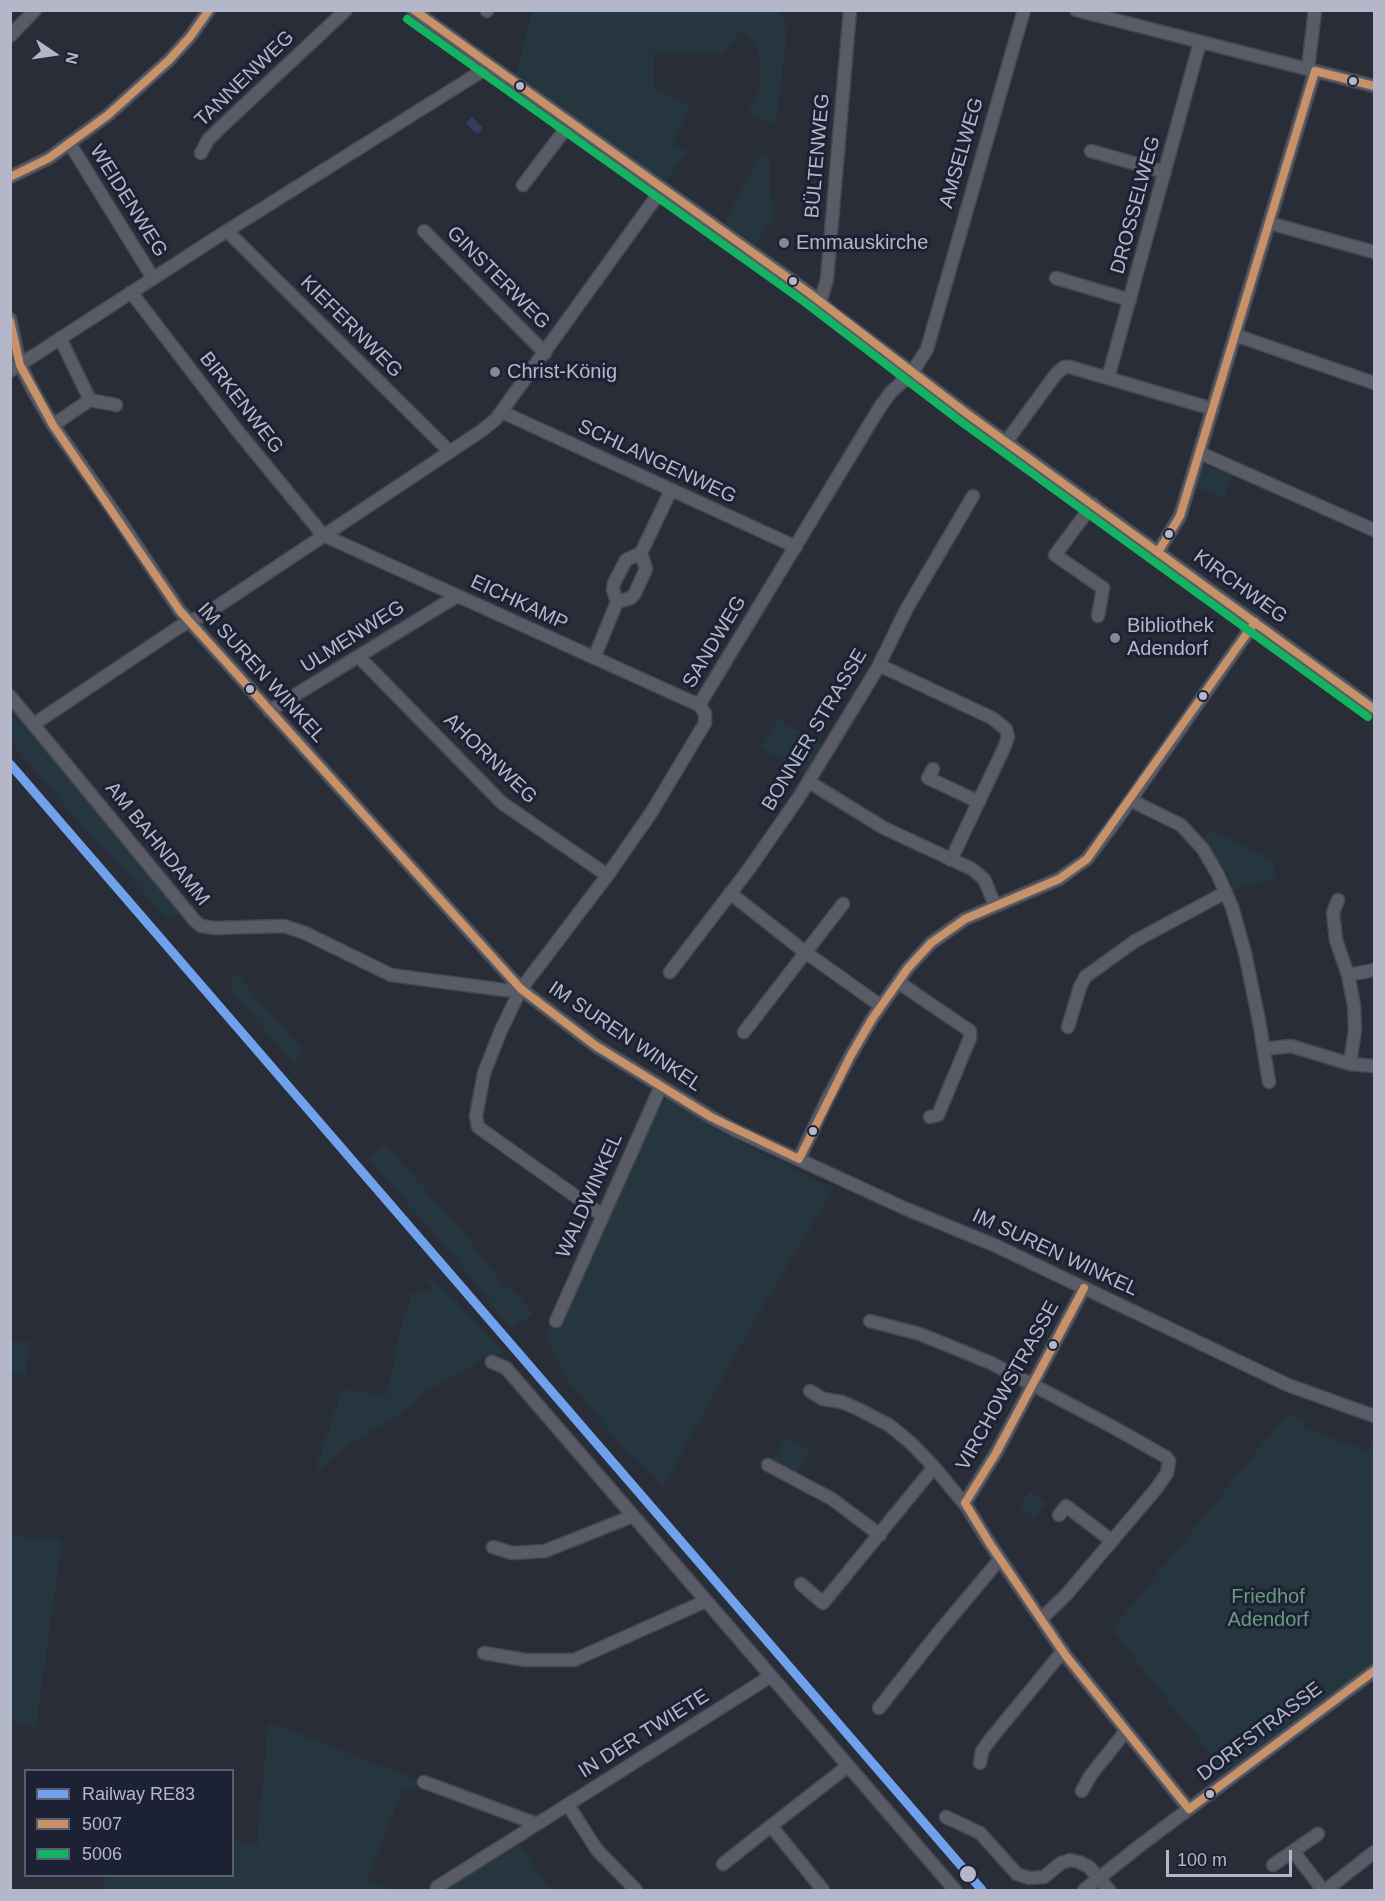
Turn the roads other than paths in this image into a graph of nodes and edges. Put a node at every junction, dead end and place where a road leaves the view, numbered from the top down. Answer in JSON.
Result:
{"nodes":[{"id":1,"x":35,"y":10,"type":"edge"},
{"id":2,"x":209,"y":10,"type":"edge"},
{"id":3,"x":346,"y":10,"type":"edge"},
{"id":4,"x":413,"y":10,"type":"edge"},
{"id":5,"x":850,"y":10,"type":"edge"},
{"id":6,"x":1024,"y":10,"type":"edge"},
{"id":7,"x":1076,"y":10,"type":"edge"},
{"id":8,"x":1315,"y":10,"type":"edge"},
{"id":9,"x":10,"y":36,"type":"edge"},
{"id":10,"x":1200,"y":42,"type":"junction"},
{"id":11,"x":490,"y":66,"type":"junction"},
{"id":12,"x":1311,"y":70,"type":"junction"},
{"id":13,"x":1374,"y":86,"type":"edge"},
{"id":14,"x":570,"y":123,"type":"junction"},
{"id":15,"x":70,"y":144,"type":"junction"},
{"id":16,"x":1090,"y":151,"type":"dead end"},
{"id":17,"x":201,"y":153,"type":"dead end"},
{"id":18,"x":1165,"y":172,"type":"junction"},
{"id":19,"x":10,"y":177,"type":"edge"},
{"id":20,"x":523,"y":185,"type":"dead end"},
{"id":21,"x":662,"y":189,"type":"junction"},
{"id":22,"x":1269,"y":223,"type":"junction"},
{"id":23,"x":226,"y":231,"type":"junction"},
{"id":24,"x":424,"y":231,"type":"dead end"},
{"id":25,"x":1374,"y":252,"type":"edge"},
{"id":26,"x":153,"y":278,"type":"junction"},
{"id":27,"x":1056,"y":278,"type":"dead end"},
{"id":28,"x":131,"y":292,"type":"junction"},
{"id":29,"x":1130,"y":300,"type":"junction"},
{"id":30,"x":820,"y":303,"type":"junction"},
{"id":31,"x":10,"y":319,"type":"edge"},
{"id":32,"x":1235,"y":335,"type":"junction"},
{"id":33,"x":60,"y":338,"type":"junction"},
{"id":34,"x":545,"y":353,"type":"junction"},
{"id":35,"x":15,"y":368,"type":"edge"},
{"id":36,"x":912,"y":373,"type":"junction"},
{"id":37,"x":1108,"y":378,"type":"junction"},
{"id":38,"x":1374,"y":383,"type":"edge"},
{"id":39,"x":90,"y":400,"type":"junction"},
{"id":40,"x":116,"y":405,"type":"dead end"},
{"id":41,"x":1213,"y":409,"type":"junction"},
{"id":42,"x":502,"y":412,"type":"junction"},
{"id":43,"x":53,"y":425,"type":"junction"},
{"id":44,"x":1006,"y":442,"type":"junction"},
{"id":45,"x":449,"y":451,"type":"junction"},
{"id":46,"x":1200,"y":453,"type":"junction"},
{"id":47,"x":671,"y":490,"type":"junction"},
{"id":48,"x":973,"y":496,"type":"dead end"},
{"id":49,"x":1093,"y":504,"type":"junction"},
{"id":50,"x":1374,"y":530,"type":"edge"},
{"id":51,"x":323,"y":535,"type":"junction"},
{"id":52,"x":796,"y":547,"type":"junction"},
{"id":53,"x":1158,"y":552,"type":"junction"},
{"id":54,"x":641,"y":553,"type":"junction"},
{"id":55,"x":457,"y":596,"type":"junction"},
{"id":56,"x":617,"y":603,"type":"junction"},
{"id":57,"x":1098,"y":616,"type":"dead end"},
{"id":58,"x":1255,"y":622,"type":"junction"},
{"id":59,"x":190,"y":623,"type":"junction"},
{"id":60,"x":359,"y":657,"type":"junction"},
{"id":61,"x":594,"y":658,"type":"junction"},
{"id":62,"x":879,"y":664,"type":"junction"},
{"id":63,"x":10,"y":696,"type":"edge"},
{"id":64,"x":699,"y":705,"type":"junction"},
{"id":65,"x":1374,"y":709,"type":"edge"},
{"id":66,"x":269,"y":711,"type":"junction"},
{"id":67,"x":34,"y":724,"type":"junction"},
{"id":68,"x":933,"y":769,"type":"dead end"},
{"id":69,"x":809,"y":782,"type":"junction"},
{"id":70,"x":1131,"y":800,"type":"junction"},
{"id":71,"x":979,"y":802,"type":"junction"},
{"id":72,"x":951,"y":860,"type":"junction"},
{"id":73,"x":607,"y":875,"type":"junction"},
{"id":74,"x":1226,"y":892,"type":"junction"},
{"id":75,"x":730,"y":893,"type":"junction"},
{"id":76,"x":1338,"y":900,"type":"dead end"},
{"id":77,"x":843,"y":904,"type":"dead end"},
{"id":78,"x":995,"y":905,"type":"junction"},
{"id":79,"x":805,"y":952,"type":"junction"},
{"id":80,"x":1374,"y":970,"type":"edge"},
{"id":81,"x":670,"y":972,"type":"dead end"},
{"id":82,"x":1348,"y":975,"type":"junction"},
{"id":83,"x":898,"y":982,"type":"junction"},
{"id":84,"x":521,"y":989,"type":"junction"},
{"id":85,"x":881,"y":1006,"type":"junction"},
{"id":86,"x":1068,"y":1027,"type":"dead end"},
{"id":87,"x":744,"y":1032,"type":"dead end"},
{"id":88,"x":1264,"y":1049,"type":"junction"},
{"id":89,"x":1350,"y":1064,"type":"junction"},
{"id":90,"x":1374,"y":1066,"type":"edge"},
{"id":91,"x":1269,"y":1082,"type":"dead end"},
{"id":92,"x":661,"y":1086,"type":"junction"},
{"id":93,"x":930,"y":1117,"type":"dead end"},
{"id":94,"x":799,"y":1159,"type":"junction"},
{"id":95,"x":602,"y":1215,"type":"junction"},
{"id":96,"x":1084,"y":1288,"type":"junction"},
{"id":97,"x":556,"y":1321,"type":"dead end"},
{"id":98,"x":870,"y":1321,"type":"dead end"},
{"id":99,"x":492,"y":1362,"type":"dead end"},
{"id":100,"x":1033,"y":1384,"type":"junction"},
{"id":101,"x":810,"y":1391,"type":"dead end"},
{"id":102,"x":1374,"y":1416,"type":"edge"},
{"id":103,"x":768,"y":1466,"type":"dead end"},
{"id":104,"x":934,"y":1467,"type":"junction"},
{"id":105,"x":964,"y":1503,"type":"junction"},
{"id":106,"x":1059,"y":1515,"type":"dead end"},
{"id":107,"x":633,"y":1516,"type":"junction"},
{"id":108,"x":880,"y":1535,"type":"junction"},
{"id":109,"x":1112,"y":1541,"type":"junction"},
{"id":110,"x":493,"y":1547,"type":"dead end"},
{"id":111,"x":1000,"y":1559,"type":"junction"},
{"id":112,"x":801,"y":1584,"type":"dead end"},
{"id":113,"x":706,"y":1601,"type":"junction"},
{"id":114,"x":1041,"y":1619,"type":"junction"},
{"id":115,"x":1063,"y":1651,"type":"junction"},
{"id":116,"x":484,"y":1653,"type":"dead end"},
{"id":117,"x":1374,"y":1671,"type":"edge"},
{"id":118,"x":771,"y":1676,"type":"junction"},
{"id":119,"x":879,"y":1708,"type":"dead end"},
{"id":120,"x":1126,"y":1731,"type":"junction"},
{"id":121,"x":980,"y":1763,"type":"dead end"},
{"id":122,"x":848,"y":1766,"type":"junction"},
{"id":123,"x":424,"y":1782,"type":"dead end"},
{"id":124,"x":1082,"y":1791,"type":"dead end"},
{"id":125,"x":568,"y":1805,"type":"junction"},
{"id":126,"x":1188,"y":1809,"type":"junction"},
{"id":127,"x":946,"y":1817,"type":"dead end"},
{"id":128,"x":537,"y":1824,"type":"junction"},
{"id":129,"x":771,"y":1826,"type":"junction"},
{"id":130,"x":1318,"y":1834,"type":"dead end"},
{"id":131,"x":1293,"y":1851,"type":"junction"},
{"id":132,"x":1374,"y":1852,"type":"edge"},
{"id":133,"x":723,"y":1864,"type":"dead end"},
{"id":134,"x":1273,"y":1865,"type":"dead end"},
{"id":135,"x":1098,"y":1878,"type":"junction"},
{"id":136,"x":437,"y":1887,"type":"dead end"},
{"id":137,"x":636,"y":1890,"type":"edge"},
{"id":138,"x":823,"y":1890,"type":"edge"},
{"id":139,"x":955,"y":1890,"type":"edge"},
{"id":140,"x":1084,"y":1890,"type":"edge"},
{"id":141,"x":1109,"y":1890,"type":"edge"},
{"id":142,"x":1324,"y":1890,"type":"edge"}],
"edges":[{"from":1,"to":9,"type":"street"},
{"from":2,"to":15,"type":"street"},
{"from":3,"to":17,"type":"street","name":"TANNENWEG"},
{"from":4,"to":11,"type":"street","name":"KIRCHWEG"},
{"from":5,"to":30,"type":"street","name":"BÜLTENWEG"},
{"from":6,"to":36,"type":"street","name":"AMSELWEG"},
{"from":7,"to":10,"type":"street"},
{"from":8,"to":12,"type":"street"},
{"from":10,"to":12,"type":"street"},
{"from":10,"to":18,"type":"street","name":"DROSSELWEG"},
{"from":11,"to":14,"type":"street","name":"KIRCHWEG"},
{"from":11,"to":23,"type":"street"},
{"from":12,"to":13,"type":"street"},
{"from":12,"to":22,"type":"street"},
{"from":14,"to":20,"type":"street"},
{"from":14,"to":21,"type":"street","name":"KIRCHWEG"},
{"from":15,"to":19,"type":"street"},
{"from":15,"to":26,"type":"street","name":"WEIDENWEG"},
{"from":16,"to":18,"type":"street"},
{"from":18,"to":29,"type":"street","name":"DROSSELWEG"},
{"from":21,"to":30,"type":"street","name":"KIRCHWEG"},
{"from":21,"to":34,"type":"street"},
{"from":22,"to":25,"type":"street"},
{"from":22,"to":32,"type":"street"},
{"from":23,"to":26,"type":"street"},
{"from":23,"to":45,"type":"street","name":"KIEFERNWEG"},
{"from":24,"to":34,"type":"street","name":"GINSTERWEG"},
{"from":26,"to":28,"type":"street"},
{"from":27,"to":29,"type":"street"},
{"from":28,"to":33,"type":"street"},
{"from":28,"to":51,"type":"street","name":"BIRKENWEG"},
{"from":29,"to":37,"type":"street","name":"DROSSELWEG"},
{"from":30,"to":36,"type":"street","name":"KIRCHWEG"},
{"from":31,"to":35,"type":"street","name":"IM SUREN WINKEL"},
{"from":32,"to":38,"type":"street"},
{"from":32,"to":41,"type":"street"},
{"from":33,"to":35,"type":"street"},
{"from":33,"to":39,"type":"street"},
{"from":34,"to":42,"type":"street"},
{"from":35,"to":43,"type":"street","name":"IM SUREN WINKEL"},
{"from":36,"to":44,"type":"street","name":"KIRCHWEG"},
{"from":36,"to":52,"type":"street","name":"SANDWEG"},
{"from":37,"to":41,"type":"street"},
{"from":37,"to":44,"type":"street"},
{"from":39,"to":40,"type":"street"},
{"from":39,"to":43,"type":"street"},
{"from":41,"to":46,"type":"street"},
{"from":42,"to":45,"type":"street"},
{"from":42,"to":47,"type":"street","name":"SCHLANGENWEG"},
{"from":43,"to":59,"type":"street","name":"IM SUREN WINKEL"},
{"from":44,"to":49,"type":"street","name":"KIRCHWEG"},
{"from":45,"to":51,"type":"street"},
{"from":46,"to":50,"type":"street"},
{"from":46,"to":53,"type":"street"},
{"from":47,"to":52,"type":"street","name":"SCHLANGENWEG"},
{"from":47,"to":54,"type":"street"},
{"from":48,"to":62,"type":"street","name":"BONNER STRASSE"},
{"from":49,"to":53,"type":"street","name":"KIRCHWEG"},
{"from":49,"to":57,"type":"street"},
{"from":51,"to":55,"type":"street","name":"EICHKAMP"},
{"from":51,"to":59,"type":"street"},
{"from":52,"to":64,"type":"street","name":"SANDWEG"},
{"from":53,"to":58,"type":"street","name":"KIRCHWEG"},
{"from":54,"to":56,"type":"street"},
{"from":54,"to":56,"type":"street"},
{"from":55,"to":60,"type":"street","name":"ULMENWEG"},
{"from":55,"to":61,"type":"street","name":"EICHKAMP"},
{"from":56,"to":61,"type":"street"},
{"from":58,"to":65,"type":"street","name":"KIRCHWEG"},
{"from":58,"to":70,"type":"street"},
{"from":59,"to":66,"type":"street","name":"IM SUREN WINKEL"},
{"from":59,"to":67,"type":"street"},
{"from":60,"to":66,"type":"street","name":"ULMENWEG"},
{"from":60,"to":73,"type":"street","name":"AHORNWEG"},
{"from":61,"to":64,"type":"street","name":"EICHKAMP"},
{"from":62,"to":69,"type":"street","name":"BONNER STRASSE"},
{"from":62,"to":71,"type":"street"},
{"from":63,"to":67,"type":"street","name":"AM BAHNDAMM"},
{"from":64,"to":73,"type":"street","name":"SANDWEG"},
{"from":66,"to":84,"type":"street","name":"IM SUREN WINKEL"},
{"from":67,"to":84,"type":"street","name":"AM BAHNDAMM"},
{"from":68,"to":71,"type":"street"},
{"from":69,"to":72,"type":"street"},
{"from":69,"to":75,"type":"street","name":"BONNER STRASSE"},
{"from":70,"to":74,"type":"street"},
{"from":70,"to":78,"type":"street"},
{"from":71,"to":72,"type":"street"},
{"from":72,"to":78,"type":"street"},
{"from":73,"to":84,"type":"street","name":"SANDWEG"},
{"from":74,"to":86,"type":"street"},
{"from":74,"to":88,"type":"street"},
{"from":75,"to":79,"type":"street"},
{"from":75,"to":81,"type":"street","name":"BONNER STRASSE"},
{"from":76,"to":82,"type":"street"},
{"from":77,"to":79,"type":"street"},
{"from":78,"to":83,"type":"street"},
{"from":79,"to":85,"type":"street"},
{"from":79,"to":87,"type":"street"},
{"from":80,"to":82,"type":"street"},
{"from":82,"to":89,"type":"street"},
{"from":83,"to":85,"type":"street"},
{"from":83,"to":93,"type":"street"},
{"from":84,"to":92,"type":"street","name":"IM SUREN WINKEL"},
{"from":84,"to":95,"type":"street","name":"SANDWEG"},
{"from":85,"to":94,"type":"street"},
{"from":88,"to":89,"type":"street"},
{"from":88,"to":91,"type":"street"},
{"from":89,"to":90,"type":"street"},
{"from":92,"to":94,"type":"street","name":"IM SUREN WINKEL"},
{"from":92,"to":95,"type":"street","name":"WALDWINKEL"},
{"from":94,"to":96,"type":"street","name":"IM SUREN WINKEL"},
{"from":95,"to":97,"type":"street","name":"WALDWINKEL"},
{"from":96,"to":100,"type":"street","name":"VIRCHOWSTRASSE"},
{"from":96,"to":102,"type":"street","name":"IM SUREN WINKEL"},
{"from":98,"to":100,"type":"street"},
{"from":99,"to":107,"type":"street"},
{"from":100,"to":105,"type":"street","name":"VIRCHOWSTRASSE"},
{"from":100,"to":109,"type":"street"},
{"from":101,"to":104,"type":"street"},
{"from":103,"to":108,"type":"street"},
{"from":104,"to":105,"type":"street"},
{"from":104,"to":108,"type":"street"},
{"from":105,"to":111,"type":"street"},
{"from":106,"to":109,"type":"street"},
{"from":107,"to":110,"type":"street"},
{"from":107,"to":113,"type":"street"},
{"from":108,"to":112,"type":"street"},
{"from":109,"to":114,"type":"street"},
{"from":111,"to":114,"type":"street"},
{"from":111,"to":119,"type":"street"},
{"from":113,"to":116,"type":"street"},
{"from":113,"to":118,"type":"street"},
{"from":114,"to":115,"type":"street"},
{"from":115,"to":120,"type":"street"},
{"from":115,"to":121,"type":"street"},
{"from":117,"to":126,"type":"street","name":"DORFSTRASSE"},
{"from":118,"to":122,"type":"street"},
{"from":118,"to":125,"type":"street","name":"IN DER TWIETE"},
{"from":120,"to":124,"type":"street"},
{"from":120,"to":126,"type":"street"},
{"from":122,"to":129,"type":"street"},
{"from":122,"to":139,"type":"street"},
{"from":123,"to":128,"type":"street"},
{"from":125,"to":128,"type":"street","name":"IN DER TWIETE"},
{"from":125,"to":137,"type":"street"},
{"from":126,"to":135,"type":"street","name":"DORFSTRASSE"},
{"from":127,"to":135,"type":"street"},
{"from":128,"to":136,"type":"street","name":"IN DER TWIETE"},
{"from":129,"to":133,"type":"street"},
{"from":129,"to":138,"type":"street"},
{"from":130,"to":131,"type":"street"},
{"from":131,"to":134,"type":"street"},
{"from":131,"to":142,"type":"street"},
{"from":132,"to":142,"type":"street"},
{"from":135,"to":140,"type":"street","name":"DORFSTRASSE"},
{"from":135,"to":141,"type":"street"}]}
